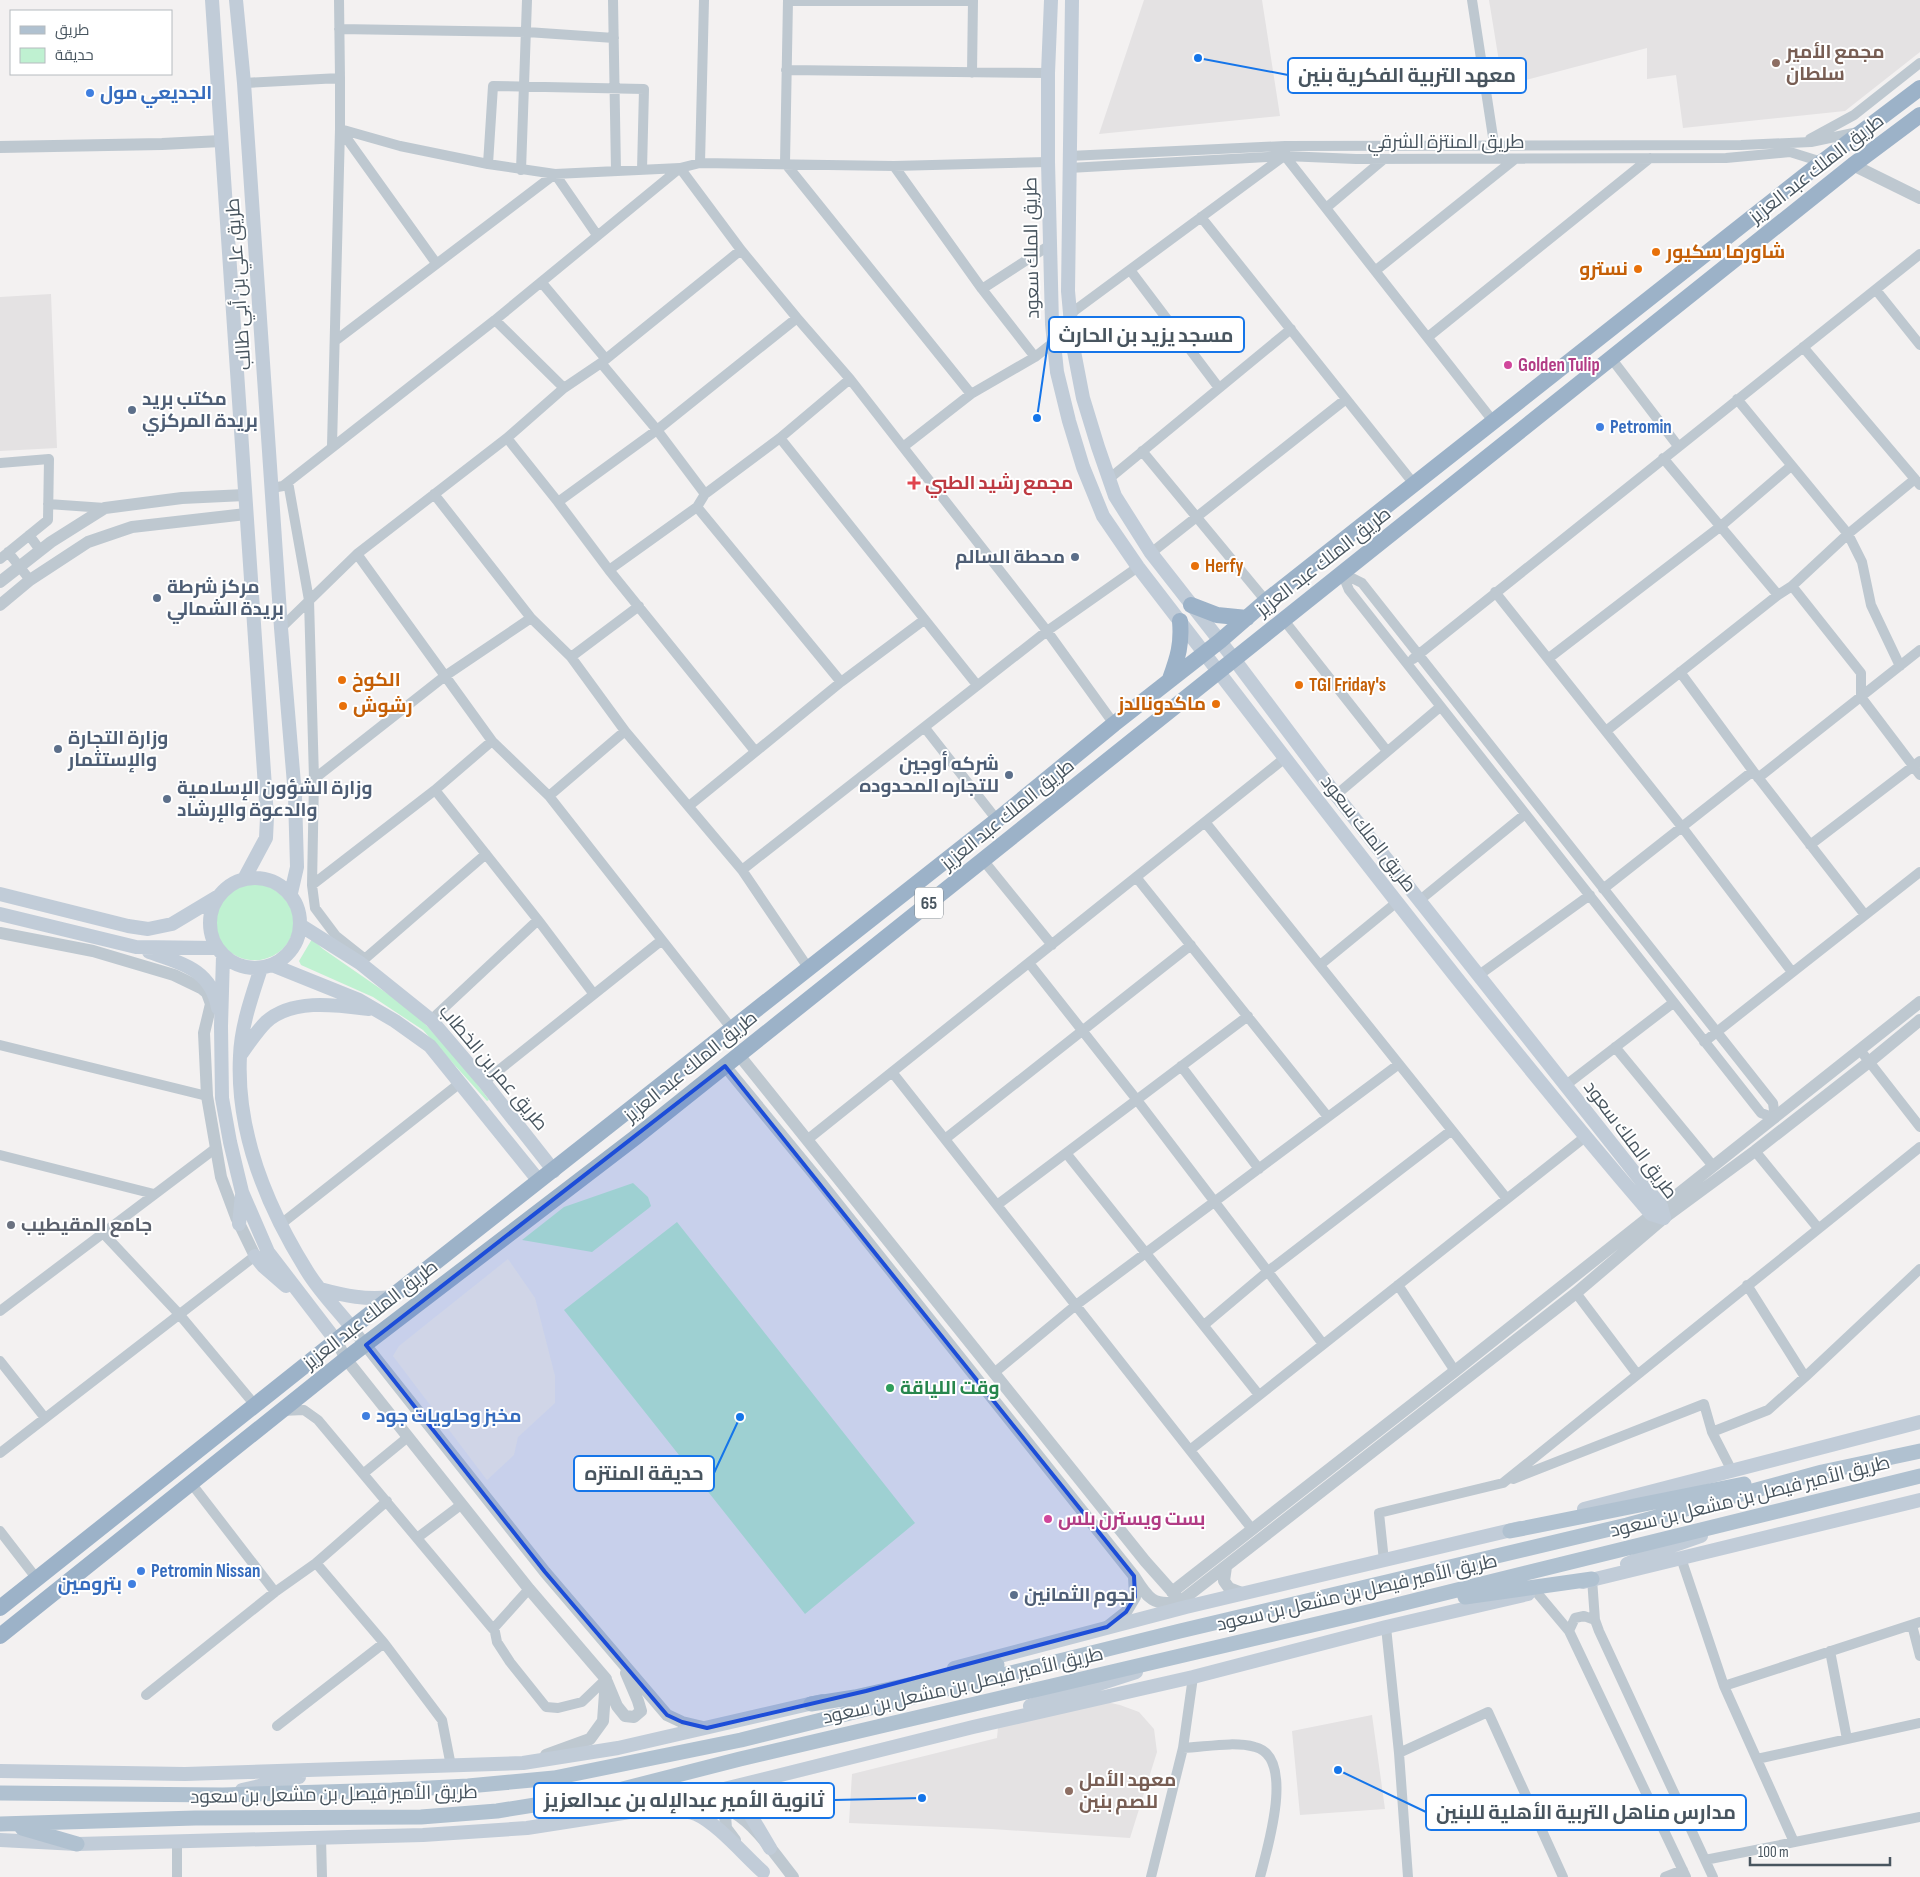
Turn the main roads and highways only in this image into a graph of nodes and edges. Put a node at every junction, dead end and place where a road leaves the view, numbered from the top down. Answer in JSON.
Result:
{"nodes":[{"id":1,"x":207,"y":0,"type":"edge"},
{"id":2,"x":212,"y":0,"type":"edge"},
{"id":3,"x":236,"y":0,"type":"edge"},
{"id":4,"x":241,"y":0,"type":"edge"},
{"id":5,"x":1051,"y":0,"type":"edge"},
{"id":6,"x":1072,"y":0,"type":"edge"},
{"id":7,"x":214,"y":17,"type":"junction"},
{"id":8,"x":239,"y":34,"type":"junction"},
{"id":9,"x":1920,"y":88,"type":"edge"},
{"id":10,"x":1920,"y":115,"type":"edge"},
{"id":11,"x":1191,"y":605,"type":"junction"},
{"id":12,"x":1247,"y":618,"type":"junction"},
{"id":13,"x":1180,"y":621,"type":"junction"},
{"id":14,"x":1220,"y":640,"type":"junction"},
{"id":15,"x":1204,"y":653,"type":"junction"},
{"id":16,"x":1234,"y":659,"type":"junction"},
{"id":17,"x":1218,"y":672,"type":"junction"},
{"id":18,"x":1169,"y":680,"type":"junction"},
{"id":19,"x":244,"y":879,"type":"junction"},
{"id":20,"x":291,"y":893,"type":"junction"},
{"id":21,"x":0,"y":894,"type":"edge"},
{"id":22,"x":218,"y":896,"type":"junction"},
{"id":23,"x":0,"y":914,"type":"edge"},
{"id":24,"x":300,"y":925,"type":"junction"},
{"id":25,"x":136,"y":947,"type":"junction"},
{"id":26,"x":220,"y":952,"type":"junction"},
{"id":27,"x":266,"y":966,"type":"junction"},
{"id":28,"x":211,"y":1004,"type":"road end"},
{"id":29,"x":374,"y":1009,"type":"junction"},
{"id":30,"x":221,"y":1026,"type":"junction"},
{"id":31,"x":240,"y":1056,"type":"junction"},
{"id":32,"x":222,"y":1098,"type":"junction"},
{"id":33,"x":554,"y":1171,"type":"junction"},
{"id":34,"x":539,"y":1181,"type":"junction"},
{"id":35,"x":242,"y":1192,"type":"junction"},
{"id":36,"x":239,"y":1224,"type":"road end"},
{"id":37,"x":255,"y":1256,"type":"road end"},
{"id":38,"x":320,"y":1289,"type":"junction"},
{"id":39,"x":392,"y":1297,"type":"junction"},
{"id":40,"x":307,"y":1304,"type":"junction"},
{"id":41,"x":352,"y":1328,"type":"junction"},
{"id":42,"x":337,"y":1342,"type":"junction"},
{"id":43,"x":1920,"y":1422,"type":"edge"},
{"id":44,"x":1920,"y":1451,"type":"edge"},
{"id":45,"x":1822,"y":1472,"type":"junction"},
{"id":46,"x":1920,"y":1476,"type":"edge"},
{"id":47,"x":1920,"y":1500,"type":"edge"},
{"id":48,"x":1784,"y":1510,"type":"junction"},
{"id":49,"x":1510,"y":1531,"type":"junction"},
{"id":50,"x":1592,"y":1579,"type":"junction"},
{"id":51,"x":0,"y":1608,"type":"edge"},
{"id":52,"x":1372,"y":1611,"type":"junction"},
{"id":53,"x":1180,"y":1631,"type":"junction"},
{"id":54,"x":0,"y":1636,"type":"edge"},
{"id":55,"x":1190,"y":1653,"type":"junction"},
{"id":56,"x":811,"y":1704,"type":"junction"},
{"id":57,"x":973,"y":1727,"type":"junction"},
{"id":58,"x":329,"y":1771,"type":"junction"},
{"id":59,"x":0,"y":1772,"type":"edge"},
{"id":60,"x":779,"y":1775,"type":"junction"},
{"id":61,"x":0,"y":1793,"type":"edge"},
{"id":62,"x":223,"y":1795,"type":"junction"},
{"id":63,"x":636,"y":1811,"type":"junction"},
{"id":64,"x":4,"y":1824,"type":"edge"},
{"id":65,"x":0,"y":1840,"type":"edge"},
{"id":66,"x":77,"y":1844,"type":"junction"},
{"id":67,"x":770,"y":1848,"type":"road end"},
{"id":68,"x":765,"y":1875,"type":"edge"}],
"edges":[{"from":1,"to":7,"type":"main road"},
{"from":2,"to":7,"type":"main road","name":"طريق علي بن أبي طالب"},
{"from":3,"to":8,"type":"main road","name":"طريق علي بن أبي طالب"},
{"from":4,"to":8,"type":"main road"},
{"from":5,"to":13,"type":"main road","name":"طريق الملك سعود"},
{"from":6,"to":11,"type":"main road","name":"طريق الملك سعود"},
{"from":7,"to":19,"type":"main road","name":"طريق علي بن أبي طالب"},
{"from":8,"to":20,"type":"main road","name":"طريق علي بن أبي طالب"},
{"from":9,"to":12,"type":"highway","name":"طريق الملك عبد العزيز","number":"65"},
{"from":10,"to":16,"type":"highway","name":"طريق الملك عبد العزيز","number":"65"},
{"from":11,"to":12,"type":"highway"},
{"from":11,"to":14,"type":"main road","name":"طريق الملك سعود"},
{"from":12,"to":14,"type":"highway","name":"طريق الملك عبد العزيز","number":"65"},
{"from":13,"to":15,"type":"main road","name":"طريق الملك سعود"},
{"from":13,"to":18,"type":"highway"},
{"from":14,"to":15,"type":"highway","name":"طريق الملك عبد العزيز","number":"65"},
{"from":14,"to":16,"type":"main road","name":"طريق الملك سعود"},
{"from":15,"to":17,"type":"main road","name":"طريق الملك سعود"},
{"from":15,"to":18,"type":"highway","name":"طريق الملك عبد العزيز","number":"65"},
{"from":16,"to":17,"type":"highway","name":"طريق الملك عبد العزيز","number":"65"},
{"from":16,"to":17,"type":"main road","name":"طريق الملك سعود"},
{"from":17,"to":54,"type":"highway","name":"طريق الملك عبد العزيز","number":"65"},
{"from":18,"to":33,"type":"highway","name":"طريق الملك عبد العزيز","number":"65"},
{"from":19,"to":20,"type":"main road"},
{"from":19,"to":22,"type":"main road"},
{"from":20,"to":24,"type":"main road"},
{"from":21,"to":22,"type":"main road"},
{"from":22,"to":26,"type":"main road"},
{"from":23,"to":25,"type":"main road"},
{"from":24,"to":27,"type":"main road"},
{"from":24,"to":33,"type":"main road","name":"طريق عمر بن الخطاب"},
{"from":25,"to":26,"type":"main road"},
{"from":25,"to":30,"type":"main road"},
{"from":26,"to":27,"type":"main road"},
{"from":26,"to":30,"type":"main road"},
{"from":27,"to":29,"type":"main road","name":"طريق عمر بن الخطاب"},
{"from":27,"to":31,"type":"main road"},
{"from":28,"to":32,"type":"main road"},
{"from":29,"to":31,"type":"main road"},
{"from":29,"to":34,"type":"main road","name":"طريق عمر بن الخطاب"},
{"from":30,"to":32,"type":"main road"},
{"from":31,"to":38,"type":"main road"},
{"from":32,"to":35,"type":"main road"},
{"from":33,"to":34,"type":"highway","name":"طريق الملك عبد العزيز","number":"65"},
{"from":34,"to":39,"type":"highway","name":"طريق الملك عبد العزيز","number":"65"},
{"from":35,"to":36,"type":"main road"},
{"from":35,"to":40,"type":"main road"},
{"from":37,"to":40,"type":"main road"},
{"from":38,"to":39,"type":"main road"},
{"from":38,"to":41,"type":"main road"},
{"from":39,"to":41,"type":"highway","name":"طريق الملك عبد العزيز","number":"65"},
{"from":40,"to":42,"type":"main road"},
{"from":41,"to":42,"type":"highway","name":"طريق الملك عبد العزيز","number":"65"},
{"from":42,"to":51,"type":"highway","name":"طريق الملك عبد العزيز","number":"65"},
{"from":43,"to":49,"type":"main road","name":"طريق الأمير فيصل بن مشعل بن سعود"},
{"from":44,"to":45,"type":"main road","name":"طريق الأمير فيصل بن مشعل بن سعود"},
{"from":45,"to":49,"type":"main road"},
{"from":45,"to":53,"type":"main road","name":"طريق الأمير فيصل بن مشعل بن سعود"},
{"from":46,"to":48,"type":"main road","name":"طريق الأمير فيصل بن مشعل بن سعود"},
{"from":47,"to":50,"type":"main road","name":"طريق الأمير فيصل بن مشعل بن سعود"},
{"from":48,"to":50,"type":"main road"},
{"from":48,"to":52,"type":"main road","name":"طريق الأمير فيصل بن مشعل بن سعود"},
{"from":49,"to":56,"type":"main road","name":"طريق الأمير فيصل بن مشعل بن سعود"},
{"from":50,"to":52,"type":"main road"},
{"from":50,"to":57,"type":"main road","name":"طريق الأمير فيصل بن مشعل بن سعود"},
{"from":52,"to":55,"type":"main road","name":"طريق الأمير فيصل بن مشعل بن سعود"},
{"from":53,"to":56,"type":"main road"},
{"from":53,"to":62,"type":"main road","name":"طريق الأمير فيصل بن مشعل بن سعود"},
{"from":55,"to":57,"type":"main road"},
{"from":55,"to":64,"type":"main road","name":"طريق الأمير فيصل بن مشعل بن سعود"},
{"from":56,"to":58,"type":"main road","name":"طريق الأمير فيصل بن مشعل بن سعود"},
{"from":57,"to":60,"type":"main road","name":"طريق الأمير فيصل بن مشعل بن سعود"},
{"from":58,"to":59,"type":"main road","name":"طريق الأمير فيصل بن مشعل بن سعود"},
{"from":58,"to":62,"type":"main road"},
{"from":60,"to":63,"type":"main road","name":"طريق الأمير فيصل بن مشعل بن سعود"},
{"from":60,"to":67,"type":"main road"},
{"from":61,"to":62,"type":"main road","name":"طريق الأمير فيصل بن مشعل بن سعود"},
{"from":63,"to":66,"type":"main road","name":"طريق الأمير فيصل بن مشعل بن سعود"},
{"from":63,"to":68,"type":"main road"},
{"from":64,"to":66,"type":"main road"},
{"from":65,"to":66,"type":"main road","name":"طريق الأمير فيصل بن مشعل بن سعود"}]}
